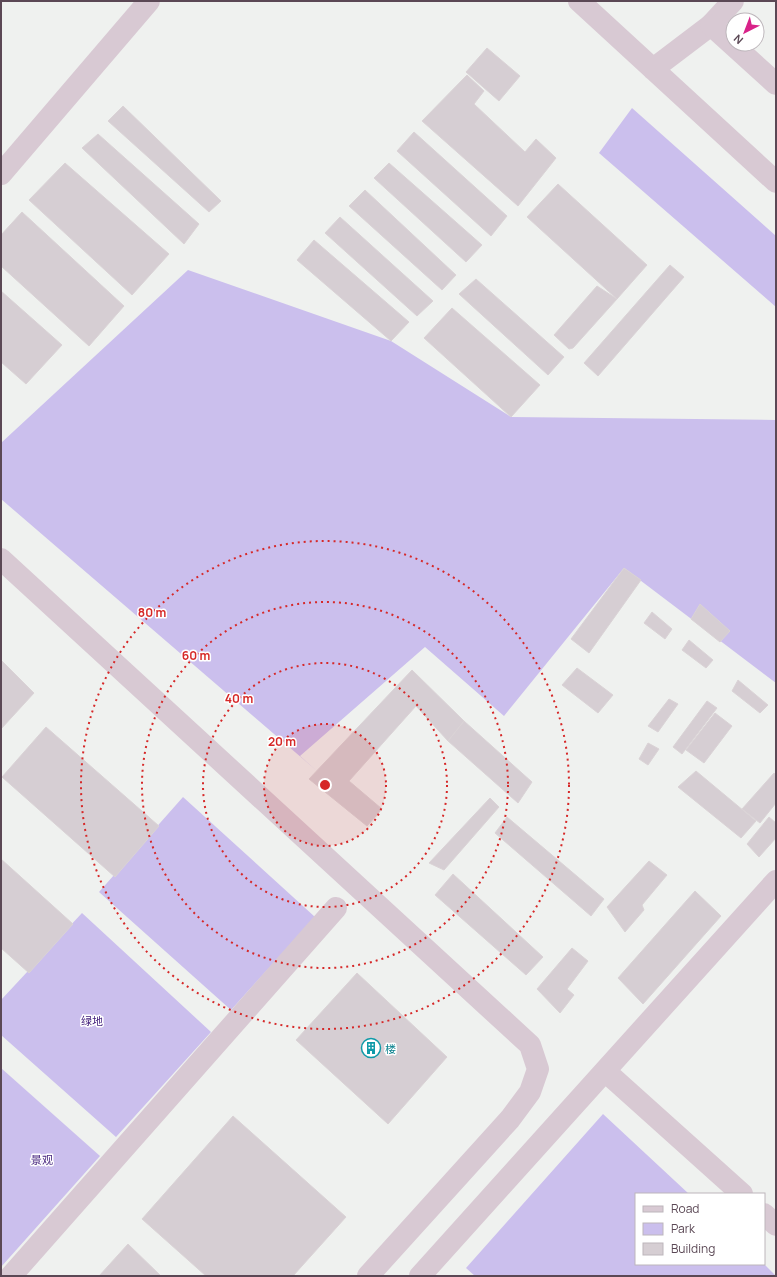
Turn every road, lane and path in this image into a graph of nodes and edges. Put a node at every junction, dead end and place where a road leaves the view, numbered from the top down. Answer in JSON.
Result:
{"nodes":[{"id":1,"x":149,"y":1,"type":"edge"},
{"id":2,"x":579,"y":1,"type":"edge"},
{"id":3,"x":733,"y":1,"type":"edge"},
{"id":4,"x":711,"y":25,"type":"junction"},
{"id":5,"x":653,"y":70,"type":"junction"},
{"id":6,"x":776,"y":84,"type":"edge"},
{"id":7,"x":1,"y":174,"type":"edge"},
{"id":8,"x":776,"y":182,"type":"edge"},
{"id":9,"x":1,"y":559,"type":"edge"},
{"id":10,"x":776,"y":881,"type":"edge"},
{"id":11,"x":336,"y":908,"type":"dead end"},
{"id":12,"x":605,"y":1071,"type":"junction"},
{"id":13,"x":741,"y":1193,"type":"edge"},
{"id":14,"x":765,"y":1215,"type":"edge"},
{"id":15,"x":776,"y":1225,"type":"edge"},
{"id":16,"x":10,"y":1276,"type":"edge"},
{"id":17,"x":368,"y":1276,"type":"edge"},
{"id":18,"x":420,"y":1276,"type":"edge"}],
"edges":[{"from":1,"to":7,"type":"street"},
{"from":2,"to":5,"type":"street"},
{"from":3,"to":4,"type":"street"},
{"from":4,"to":5,"type":"street"},
{"from":4,"to":6,"type":"street"},
{"from":5,"to":8,"type":"street"},
{"from":9,"to":17,"type":"street"},
{"from":10,"to":12,"type":"street"},
{"from":11,"to":16,"type":"street"},
{"from":12,"to":13,"type":"street"},
{"from":12,"to":18,"type":"street"},
{"from":14,"to":15,"type":"street"}]}
